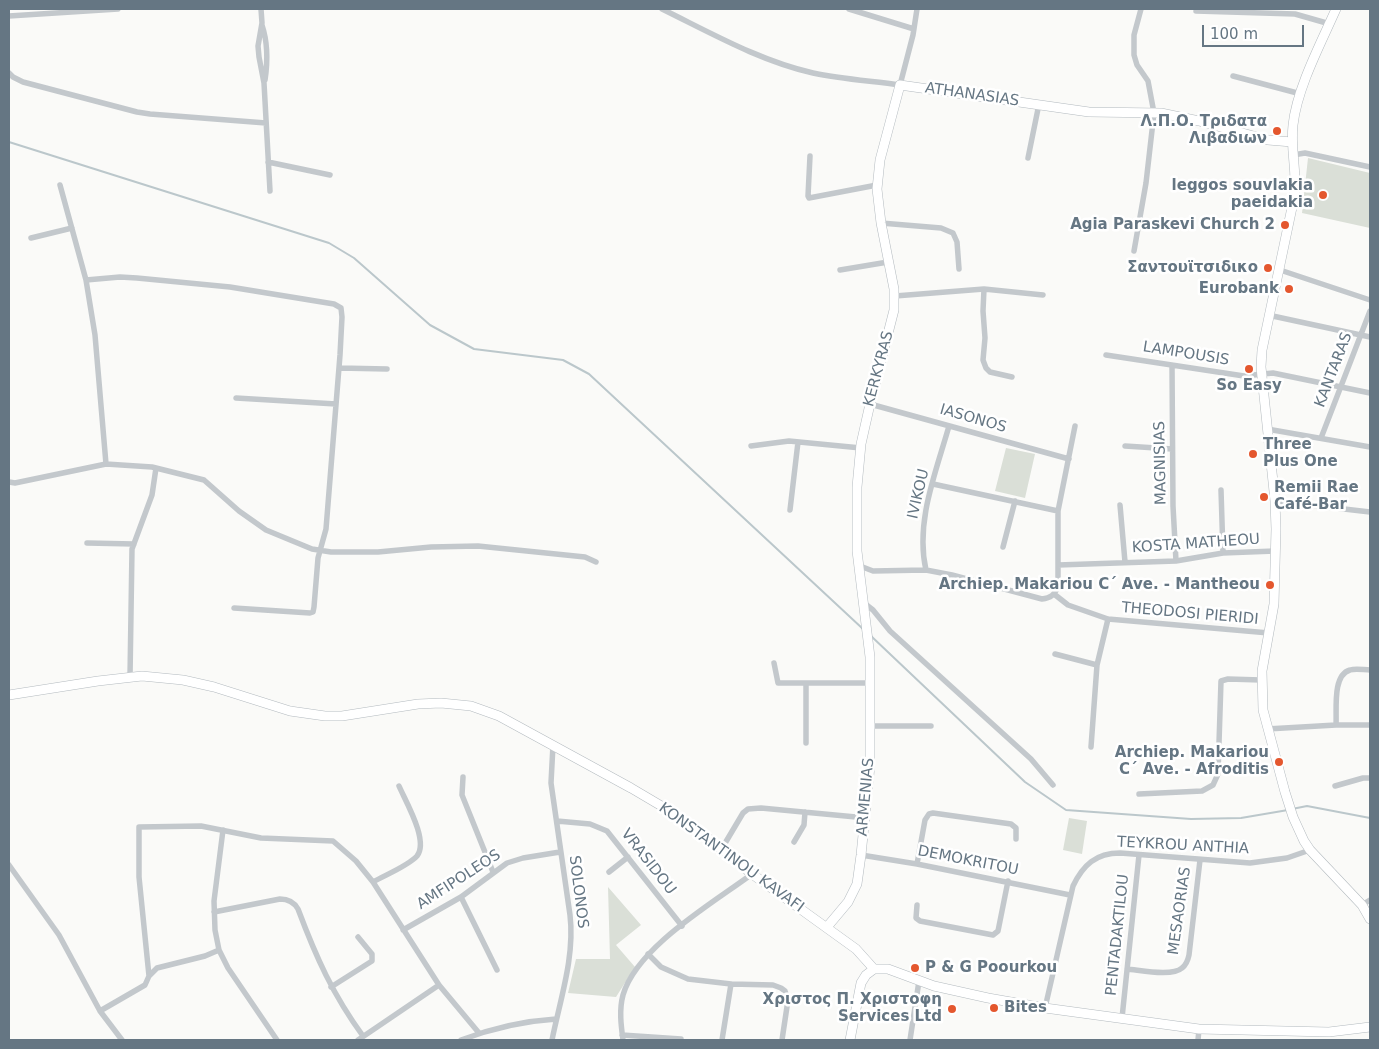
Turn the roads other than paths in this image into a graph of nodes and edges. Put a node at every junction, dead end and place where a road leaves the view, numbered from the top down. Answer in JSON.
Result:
{"nodes":[{"id":1,"x":118,"y":9,"type":"edge"},
{"id":2,"x":261,"y":9,"type":"edge"},
{"id":3,"x":662,"y":9,"type":"edge"},
{"id":4,"x":850,"y":9,"type":"edge"},
{"id":5,"x":917,"y":9,"type":"edge"},
{"id":6,"x":1141,"y":9,"type":"edge"},
{"id":7,"x":1336,"y":9,"type":"edge"},
{"id":8,"x":1196,"y":11,"type":"dead end"},
{"id":9,"x":9,"y":16,"type":"edge"},
{"id":10,"x":1330,"y":24,"type":"junction"},
{"id":11,"x":914,"y":29,"type":"junction"},
{"id":12,"x":9,"y":73,"type":"edge"},
{"id":13,"x":1233,"y":76,"type":"dead end"},
{"id":14,"x":900,"y":85,"type":"junction"},
{"id":15,"x":1301,"y":94,"type":"junction"},
{"id":16,"x":1039,"y":104,"type":"junction"},
{"id":17,"x":1154,"y":113,"type":"junction"},
{"id":18,"x":266,"y":123,"type":"junction"},
{"id":19,"x":1292,"y":142,"type":"junction"},
{"id":20,"x":1293,"y":155,"type":"junction"},
{"id":21,"x":810,"y":156,"type":"dead end"},
{"id":22,"x":1028,"y":158,"type":"dead end"},
{"id":23,"x":268,"y":162,"type":"junction"},
{"id":24,"x":1370,"y":167,"type":"edge"},
{"id":25,"x":330,"y":175,"type":"dead end"},
{"id":26,"x":60,"y":185,"type":"dead end"},
{"id":27,"x":877,"y":185,"type":"junction"},
{"id":28,"x":270,"y":191,"type":"dead end"},
{"id":29,"x":881,"y":223,"type":"junction"},
{"id":30,"x":72,"y":228,"type":"junction"},
{"id":31,"x":31,"y":238,"type":"dead end"},
{"id":32,"x":1134,"y":251,"type":"dead end"},
{"id":33,"x":888,"y":262,"type":"junction"},
{"id":34,"x":959,"y":269,"type":"dead end"},
{"id":35,"x":840,"y":270,"type":"dead end"},
{"id":36,"x":1280,"y":270,"type":"junction"},
{"id":37,"x":86,"y":280,"type":"junction"},
{"id":38,"x":984,"y":290,"type":"junction"},
{"id":39,"x":1043,"y":295,"type":"dead end"},
{"id":40,"x":895,"y":296,"type":"junction"},
{"id":41,"x":1370,"y":300,"type":"edge"},
{"id":42,"x":1370,"y":311,"type":"edge"},
{"id":43,"x":1268,"y":315,"type":"junction"},
{"id":44,"x":1361,"y":335,"type":"junction"},
{"id":45,"x":1370,"y":337,"type":"edge"},
{"id":46,"x":1106,"y":355,"type":"dead end"},
{"id":47,"x":1172,"y":365,"type":"junction"},
{"id":48,"x":339,"y":368,"type":"junction"},
{"id":49,"x":386,"y":369,"type":"dead end"},
{"id":50,"x":1262,"y":375,"type":"junction"},
{"id":51,"x":1012,"y":377,"type":"dead end"},
{"id":52,"x":1341,"y":387,"type":"junction"},
{"id":53,"x":1370,"y":393,"type":"edge"},
{"id":54,"x":236,"y":398,"type":"dead end"},
{"id":55,"x":336,"y":404,"type":"junction"},
{"id":56,"x":870,"y":404,"type":"junction"},
{"id":57,"x":949,"y":426,"type":"junction"},
{"id":58,"x":1075,"y":426,"type":"dead end"},
{"id":59,"x":1267,"y":429,"type":"junction"},
{"id":60,"x":1321,"y":438,"type":"junction"},
{"id":61,"x":798,"y":442,"type":"junction"},
{"id":62,"x":751,"y":446,"type":"dead end"},
{"id":63,"x":1125,"y":446,"type":"dead end"},
{"id":64,"x":1370,"y":447,"type":"edge"},
{"id":65,"x":861,"y":448,"type":"junction"},
{"id":66,"x":1172,"y":449,"type":"junction"},
{"id":67,"x":1069,"y":459,"type":"junction"},
{"id":68,"x":106,"y":464,"type":"junction"},
{"id":69,"x":156,"y":468,"type":"junction"},
{"id":70,"x":9,"y":482,"type":"edge"},
{"id":71,"x":933,"y":484,"type":"junction"},
{"id":72,"x":1221,"y":490,"type":"dead end"},
{"id":73,"x":1015,"y":501,"type":"junction"},
{"id":74,"x":1275,"y":501,"type":"junction"},
{"id":75,"x":1120,"y":505,"type":"dead end"},
{"id":76,"x":790,"y":510,"type":"dead end"},
{"id":77,"x":1058,"y":511,"type":"junction"},
{"id":78,"x":1370,"y":512,"type":"edge"},
{"id":79,"x":87,"y":543,"type":"dead end"},
{"id":80,"x":134,"y":544,"type":"junction"},
{"id":81,"x":1003,"y":546,"type":"dead end"},
{"id":82,"x":320,"y":550,"type":"junction"},
{"id":83,"x":1275,"y":551,"type":"junction"},
{"id":84,"x":1223,"y":553,"type":"junction"},
{"id":85,"x":1176,"y":561,"type":"junction"},
{"id":86,"x":596,"y":562,"type":"dead end"},
{"id":87,"x":1125,"y":562,"type":"junction"},
{"id":88,"x":1058,"y":565,"type":"junction"},
{"id":89,"x":860,"y":566,"type":"junction"},
{"id":90,"x":926,"y":570,"type":"junction"},
{"id":91,"x":1054,"y":594,"type":"junction"},
{"id":92,"x":864,"y":606,"type":"junction"},
{"id":93,"x":234,"y":608,"type":"dead end"},
{"id":94,"x":1108,"y":619,"type":"junction"},
{"id":95,"x":1269,"y":634,"type":"junction"},
{"id":96,"x":1055,"y":654,"type":"dead end"},
{"id":97,"x":870,"y":657,"type":"joint"},
{"id":98,"x":774,"y":663,"type":"dead end"},
{"id":99,"x":1097,"y":666,"type":"junction"},
{"id":100,"x":1370,"y":670,"type":"edge"},
{"id":101,"x":130,"y":677,"type":"junction"},
{"id":102,"x":1262,"y":680,"type":"junction"},
{"id":103,"x":806,"y":683,"type":"junction"},
{"id":104,"x":870,"y":683,"type":"junction"},
{"id":105,"x":9,"y":695,"type":"edge"},
{"id":106,"x":1336,"y":725,"type":"junction"},
{"id":107,"x":870,"y":726,"type":"junction"},
{"id":108,"x":931,"y":726,"type":"dead end"},
{"id":109,"x":1370,"y":726,"type":"edge"},
{"id":110,"x":1267,"y":729,"type":"junction"},
{"id":111,"x":806,"y":743,"type":"dead end"},
{"id":112,"x":553,"y":745,"type":"junction"},
{"id":113,"x":1091,"y":747,"type":"dead end"},
{"id":114,"x":463,"y":777,"type":"dead end"},
{"id":115,"x":1370,"y":778,"type":"edge"},
{"id":116,"x":1053,"y":785,"type":"dead end"},
{"id":117,"x":399,"y":786,"type":"dead end"},
{"id":118,"x":1336,"y":786,"type":"dead end"},
{"id":119,"x":1138,"y":794,"type":"dead end"},
{"id":120,"x":805,"y":812,"type":"junction"},
{"id":121,"x":856,"y":817,"type":"dead end"},
{"id":122,"x":557,"y":821,"type":"junction"},
{"id":123,"x":223,"y":830,"type":"junction"},
{"id":124,"x":1016,"y":839,"type":"dead end"},
{"id":125,"x":794,"y":842,"type":"dead end"},
{"id":126,"x":721,"y":850,"type":"junction"},
{"id":127,"x":1310,"y":850,"type":"junction"},
{"id":128,"x":560,"y":852,"type":"junction"},
{"id":129,"x":1139,"y":855,"type":"junction"},
{"id":130,"x":628,"y":856,"type":"junction"},
{"id":131,"x":861,"y":856,"type":"junction"},
{"id":132,"x":1200,"y":860,"type":"junction"},
{"id":133,"x":917,"y":864,"type":"junction"},
{"id":134,"x":9,"y":865,"type":"edge"},
{"id":135,"x":493,"y":872,"type":"junction"},
{"id":136,"x":609,"y":872,"type":"dead end"},
{"id":137,"x":752,"y":874,"type":"junction"},
{"id":138,"x":1008,"y":881,"type":"junction"},
{"id":139,"x":373,"y":882,"type":"junction"},
{"id":140,"x":1070,"y":895,"type":"junction"},
{"id":141,"x":460,"y":897,"type":"junction"},
{"id":142,"x":1370,"y":900,"type":"edge"},
{"id":143,"x":917,"y":904,"type":"dead end"},
{"id":144,"x":1362,"y":905,"type":"junction"},
{"id":145,"x":214,"y":912,"type":"junction"},
{"id":146,"x":1370,"y":918,"type":"edge"},
{"id":147,"x":682,"y":926,"type":"junction"},
{"id":148,"x":827,"y":926,"type":"junction"},
{"id":149,"x":403,"y":930,"type":"junction"},
{"id":150,"x":358,"y":937,"type":"dead end"},
{"id":151,"x":219,"y":950,"type":"junction"},
{"id":152,"x":648,"y":954,"type":"junction"},
{"id":153,"x":874,"y":969,"type":"junction"},
{"id":154,"x":1127,"y":969,"type":"junction"},
{"id":155,"x":497,"y":970,"type":"dead end"},
{"id":156,"x":149,"y":976,"type":"junction"},
{"id":157,"x":919,"y":981,"type":"junction"},
{"id":158,"x":731,"y":984,"type":"junction"},
{"id":159,"x":440,"y":985,"type":"junction"},
{"id":160,"x":332,"y":987,"type":"junction"},
{"id":161,"x":1044,"y":1008,"type":"junction"},
{"id":162,"x":100,"y":1011,"type":"junction"},
{"id":163,"x":1122,"y":1018,"type":"junction"},
{"id":164,"x":556,"y":1019,"type":"junction"},
{"id":165,"x":1370,"y":1027,"type":"edge"},
{"id":166,"x":1199,"y":1029,"type":"junction"},
{"id":167,"x":479,"y":1033,"type":"junction"},
{"id":168,"x":363,"y":1036,"type":"junction"},
{"id":169,"x":1329,"y":1036,"type":"edge"},
{"id":170,"x":622,"y":1037,"type":"edge"},
{"id":171,"x":681,"y":1039,"type":"edge"},
{"id":172,"x":122,"y":1040,"type":"edge"},
{"id":173,"x":277,"y":1040,"type":"edge"},
{"id":174,"x":358,"y":1040,"type":"edge"},
{"id":175,"x":460,"y":1040,"type":"edge"},
{"id":176,"x":552,"y":1040,"type":"edge"},
{"id":177,"x":722,"y":1040,"type":"edge"},
{"id":178,"x":782,"y":1040,"type":"edge"},
{"id":179,"x":850,"y":1040,"type":"edge"},
{"id":180,"x":910,"y":1040,"type":"edge"},
{"id":181,"x":1198,"y":1040,"type":"edge"}],
"edges":[{"from":1,"to":9,"type":"street"},
{"from":2,"to":18,"type":"street"},
{"from":3,"to":14,"type":"street","name":"ATHANASIAS"},
{"from":4,"to":11,"type":"street"},
{"from":5,"to":11,"type":"street"},
{"from":6,"to":17,"type":"street"},
{"from":7,"to":10,"type":"street"},
{"from":8,"to":10,"type":"street"},
{"from":10,"to":15,"type":"street"},
{"from":11,"to":14,"type":"street"},
{"from":12,"to":18,"type":"street"},
{"from":13,"to":15,"type":"street"},
{"from":14,"to":16,"type":"street","name":"ATHANASIAS"},
{"from":14,"to":27,"type":"street","name":"KERKYRAS"},
{"from":15,"to":19,"type":"street"},
{"from":16,"to":17,"type":"street","name":"ATHANASIAS"},
{"from":16,"to":22,"type":"street"},
{"from":17,"to":19,"type":"street","name":"ATHANASIAS"},
{"from":17,"to":32,"type":"street"},
{"from":18,"to":23,"type":"street"},
{"from":19,"to":20,"type":"street"},
{"from":20,"to":24,"type":"street"},
{"from":20,"to":36,"type":"street"},
{"from":21,"to":27,"type":"street"},
{"from":23,"to":25,"type":"street"},
{"from":23,"to":28,"type":"street"},
{"from":26,"to":30,"type":"street"},
{"from":27,"to":29,"type":"street","name":"KERKYRAS"},
{"from":29,"to":33,"type":"street","name":"KERKYRAS"},
{"from":29,"to":34,"type":"street"},
{"from":30,"to":31,"type":"street"},
{"from":30,"to":37,"type":"street"},
{"from":33,"to":35,"type":"street"},
{"from":33,"to":40,"type":"street","name":"KERKYRAS"},
{"from":36,"to":41,"type":"street"},
{"from":36,"to":43,"type":"street"},
{"from":37,"to":48,"type":"street"},
{"from":37,"to":68,"type":"street"},
{"from":38,"to":39,"type":"street"},
{"from":38,"to":40,"type":"street"},
{"from":38,"to":51,"type":"street"},
{"from":40,"to":56,"type":"street","name":"KERKYRAS"},
{"from":42,"to":44,"type":"street","name":"KANTARAS"},
{"from":43,"to":44,"type":"street"},
{"from":43,"to":50,"type":"street"},
{"from":44,"to":45,"type":"street"},
{"from":44,"to":52,"type":"street","name":"KANTARAS"},
{"from":46,"to":47,"type":"street","name":"LAMPOUSIS"},
{"from":47,"to":50,"type":"street","name":"LAMPOUSIS"},
{"from":47,"to":66,"type":"street","name":"MAGNISIAS"},
{"from":48,"to":49,"type":"street"},
{"from":48,"to":55,"type":"street"},
{"from":50,"to":52,"type":"street","name":"LAMPOUSIS"},
{"from":50,"to":59,"type":"street"},
{"from":52,"to":53,"type":"street","name":"LAMPOUSIS"},
{"from":52,"to":60,"type":"street","name":"KANTARAS"},
{"from":54,"to":55,"type":"street"},
{"from":55,"to":82,"type":"street"},
{"from":56,"to":57,"type":"street","name":"IASONOS"},
{"from":56,"to":65,"type":"street","name":"KERKYRAS"},
{"from":57,"to":67,"type":"street","name":"IASONOS"},
{"from":57,"to":71,"type":"street","name":"IVIKOU"},
{"from":58,"to":67,"type":"street"},
{"from":59,"to":60,"type":"street"},
{"from":59,"to":74,"type":"street"},
{"from":60,"to":64,"type":"street"},
{"from":61,"to":62,"type":"street"},
{"from":61,"to":65,"type":"street"},
{"from":61,"to":76,"type":"street"},
{"from":63,"to":66,"type":"street"},
{"from":65,"to":89,"type":"street","name":"KERKYRAS"},
{"from":66,"to":85,"type":"street","name":"MAGNISIAS"},
{"from":67,"to":77,"type":"street"},
{"from":68,"to":69,"type":"street"},
{"from":68,"to":70,"type":"street"},
{"from":69,"to":80,"type":"street"},
{"from":69,"to":82,"type":"street"},
{"from":71,"to":73,"type":"street"},
{"from":71,"to":90,"type":"street","name":"IVIKOU"},
{"from":72,"to":84,"type":"street"},
{"from":73,"to":77,"type":"street"},
{"from":73,"to":81,"type":"street"},
{"from":74,"to":78,"type":"street"},
{"from":74,"to":83,"type":"street"},
{"from":75,"to":87,"type":"street"},
{"from":77,"to":88,"type":"street"},
{"from":79,"to":80,"type":"street"},
{"from":80,"to":101,"type":"street"},
{"from":82,"to":86,"type":"street"},
{"from":82,"to":93,"type":"street"},
{"from":83,"to":84,"type":"street","name":"KOSTA MATHEOU"},
{"from":83,"to":95,"type":"street"},
{"from":84,"to":85,"type":"street","name":"KOSTA MATHEOU"},
{"from":85,"to":87,"type":"street","name":"KOSTA MATHEOU"},
{"from":87,"to":88,"type":"street","name":"KOSTA MATHEOU"},
{"from":88,"to":91,"type":"street"},
{"from":89,"to":90,"type":"street"},
{"from":89,"to":92,"type":"street","name":"KERKYRAS"},
{"from":90,"to":91,"type":"street"},
{"from":91,"to":94,"type":"street","name":"THEODOSI PIERIDI"},
{"from":92,"to":97,"type":"street","name":"KERKYRAS"},
{"from":92,"to":116,"type":"street"},
{"from":94,"to":95,"type":"street","name":"THEODOSI PIERIDI"},
{"from":94,"to":99,"type":"street"},
{"from":95,"to":102,"type":"street"},
{"from":96,"to":99,"type":"street"},
{"from":97,"to":104,"type":"street","name":"ARMENIAS"},
{"from":98,"to":103,"type":"street"},
{"from":99,"to":113,"type":"street"},
{"from":100,"to":106,"type":"street"},
{"from":101,"to":105,"type":"street","name":"KONSTANTINOU KAVAFI"},
{"from":101,"to":112,"type":"street","name":"KONSTANTINOU KAVAFI"},
{"from":102,"to":110,"type":"street"},
{"from":102,"to":119,"type":"street"},
{"from":103,"to":104,"type":"street"},
{"from":103,"to":111,"type":"street"},
{"from":104,"to":107,"type":"street","name":"ARMENIAS"},
{"from":106,"to":109,"type":"street"},
{"from":106,"to":110,"type":"street"},
{"from":107,"to":108,"type":"street"},
{"from":107,"to":131,"type":"street","name":"ARMENIAS"},
{"from":110,"to":127,"type":"street"},
{"from":112,"to":122,"type":"street","name":"SOLONOS"},
{"from":112,"to":126,"type":"street","name":"KONSTANTINOU KAVAFI"},
{"from":114,"to":135,"type":"street"},
{"from":115,"to":118,"type":"street"},
{"from":117,"to":139,"type":"street"},
{"from":120,"to":121,"type":"street"},
{"from":120,"to":125,"type":"street"},
{"from":120,"to":126,"type":"street"},
{"from":122,"to":128,"type":"street","name":"SOLONOS"},
{"from":122,"to":130,"type":"street","name":"VRASIDOU"},
{"from":123,"to":139,"type":"street"},
{"from":123,"to":145,"type":"street"},
{"from":123,"to":156,"type":"street"},
{"from":124,"to":133,"type":"street"},
{"from":126,"to":137,"type":"street","name":"KONSTANTINOU KAVAFI"},
{"from":127,"to":132,"type":"street","name":"TEYKROU ANTHIA"},
{"from":127,"to":144,"type":"street"},
{"from":128,"to":135,"type":"street","name":"AMFIPOLEOS"},
{"from":128,"to":164,"type":"street","name":"SOLONOS"},
{"from":129,"to":132,"type":"street","name":"TEYKROU ANTHIA"},
{"from":129,"to":140,"type":"street","name":"TEYKROU ANTHIA"},
{"from":129,"to":154,"type":"street","name":"PENTADAKTILOU"},
{"from":130,"to":136,"type":"street"},
{"from":130,"to":147,"type":"street","name":"VRASIDOU"},
{"from":131,"to":133,"type":"street","name":"DEMOKRITOU"},
{"from":131,"to":148,"type":"street","name":"ARMENIAS"},
{"from":132,"to":154,"type":"street","name":"MESAORIAS"},
{"from":133,"to":138,"type":"street","name":"DEMOKRITOU"},
{"from":134,"to":162,"type":"street"},
{"from":135,"to":141,"type":"street","name":"AMFIPOLEOS"},
{"from":137,"to":147,"type":"street"},
{"from":137,"to":148,"type":"street","name":"KONSTANTINOU KAVAFI"},
{"from":138,"to":140,"type":"street","name":"DEMOKRITOU"},
{"from":138,"to":143,"type":"street"},
{"from":139,"to":149,"type":"street"},
{"from":140,"to":161,"type":"street","name":"TEYKROU ANTHIA"},
{"from":141,"to":149,"type":"street","name":"AMFIPOLEOS"},
{"from":141,"to":155,"type":"street"},
{"from":142,"to":144,"type":"street"},
{"from":144,"to":146,"type":"street"},
{"from":145,"to":151,"type":"street"},
{"from":145,"to":160,"type":"street"},
{"from":147,"to":152,"type":"street"},
{"from":148,"to":153,"type":"street","name":"KONSTANTINOU KAVAFI"},
{"from":149,"to":159,"type":"street"},
{"from":150,"to":160,"type":"street"},
{"from":151,"to":156,"type":"street"},
{"from":151,"to":173,"type":"street"},
{"from":152,"to":158,"type":"street"},
{"from":152,"to":170,"type":"street"},
{"from":153,"to":157,"type":"street"},
{"from":153,"to":179,"type":"street"},
{"from":154,"to":163,"type":"street","name":"PENTADAKTILOU"},
{"from":156,"to":162,"type":"street"},
{"from":157,"to":161,"type":"street"},
{"from":157,"to":180,"type":"street"},
{"from":158,"to":177,"type":"street"},
{"from":158,"to":178,"type":"street"},
{"from":159,"to":167,"type":"street"},
{"from":159,"to":168,"type":"street"},
{"from":160,"to":168,"type":"street"},
{"from":161,"to":163,"type":"street"},
{"from":162,"to":172,"type":"street"},
{"from":163,"to":166,"type":"street"},
{"from":164,"to":167,"type":"street"},
{"from":164,"to":176,"type":"street","name":"SOLONOS"},
{"from":165,"to":169,"type":"street"},
{"from":166,"to":169,"type":"street"},
{"from":166,"to":181,"type":"street"},
{"from":167,"to":175,"type":"street"},
{"from":168,"to":174,"type":"street"},
{"from":170,"to":171,"type":"street"}]}
